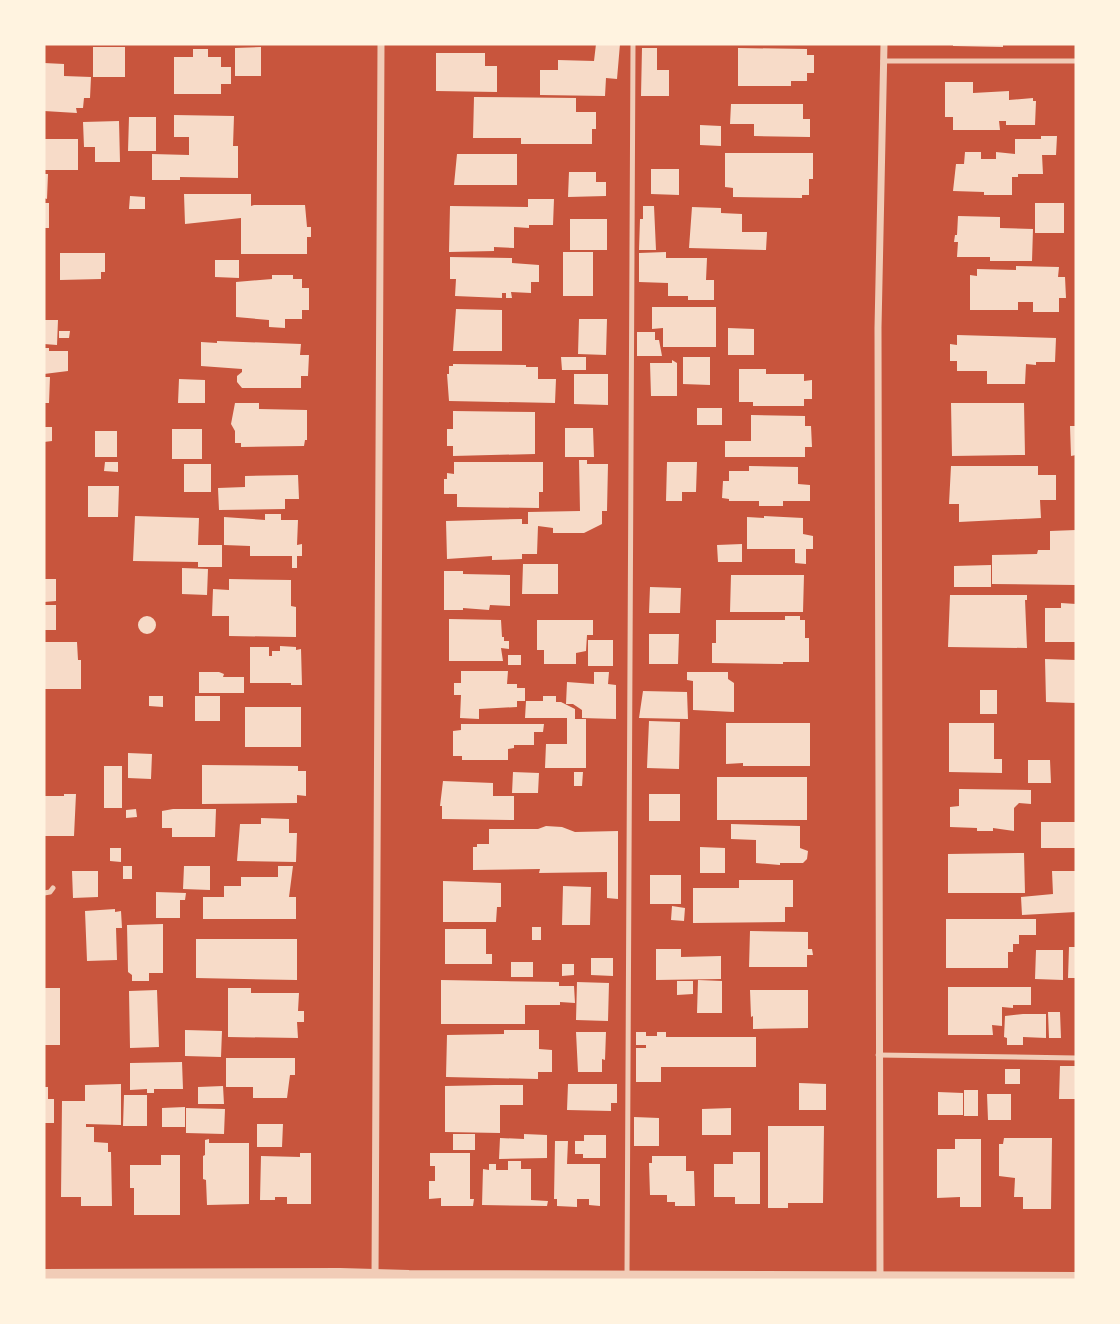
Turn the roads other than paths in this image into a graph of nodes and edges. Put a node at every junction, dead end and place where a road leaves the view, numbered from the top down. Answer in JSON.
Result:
{"nodes":[{"id":1,"x":381,"y":44,"type":"edge"},
{"id":2,"x":633,"y":44,"type":"edge"},
{"id":3,"x":884,"y":44,"type":"edge"},
{"id":4,"x":883,"y":61,"type":"junction"},
{"id":5,"x":1076,"y":61,"type":"edge"},
{"id":6,"x":53,"y":888,"type":"dead end"},
{"id":7,"x":44,"y":893,"type":"edge"},
{"id":8,"x":878,"y":1055,"type":"junction"},
{"id":9,"x":1076,"y":1058,"type":"edge"},
{"id":10,"x":44,"y":1275,"type":"edge"},
{"id":11,"x":627,"y":1276,"type":"junction"},
{"id":12,"x":375,"y":1277,"type":"edge"},
{"id":13,"x":1076,"y":1278,"type":"edge"},
{"id":14,"x":880,"y":1279,"type":"edge"}],
"edges":[{"from":1,"to":12,"type":"street"},
{"from":2,"to":11,"type":"lane"},
{"from":3,"to":4,"type":"street"},
{"from":4,"to":5,"type":"lane"},
{"from":4,"to":8,"type":"street"},
{"from":6,"to":7,"type":"lane"},
{"from":8,"to":9,"type":"lane"},
{"from":8,"to":14,"type":"street"},
{"from":10,"to":12,"type":"street"},
{"from":11,"to":12,"type":"street"},
{"from":11,"to":14,"type":"street"},
{"from":13,"to":14,"type":"street"}]}
